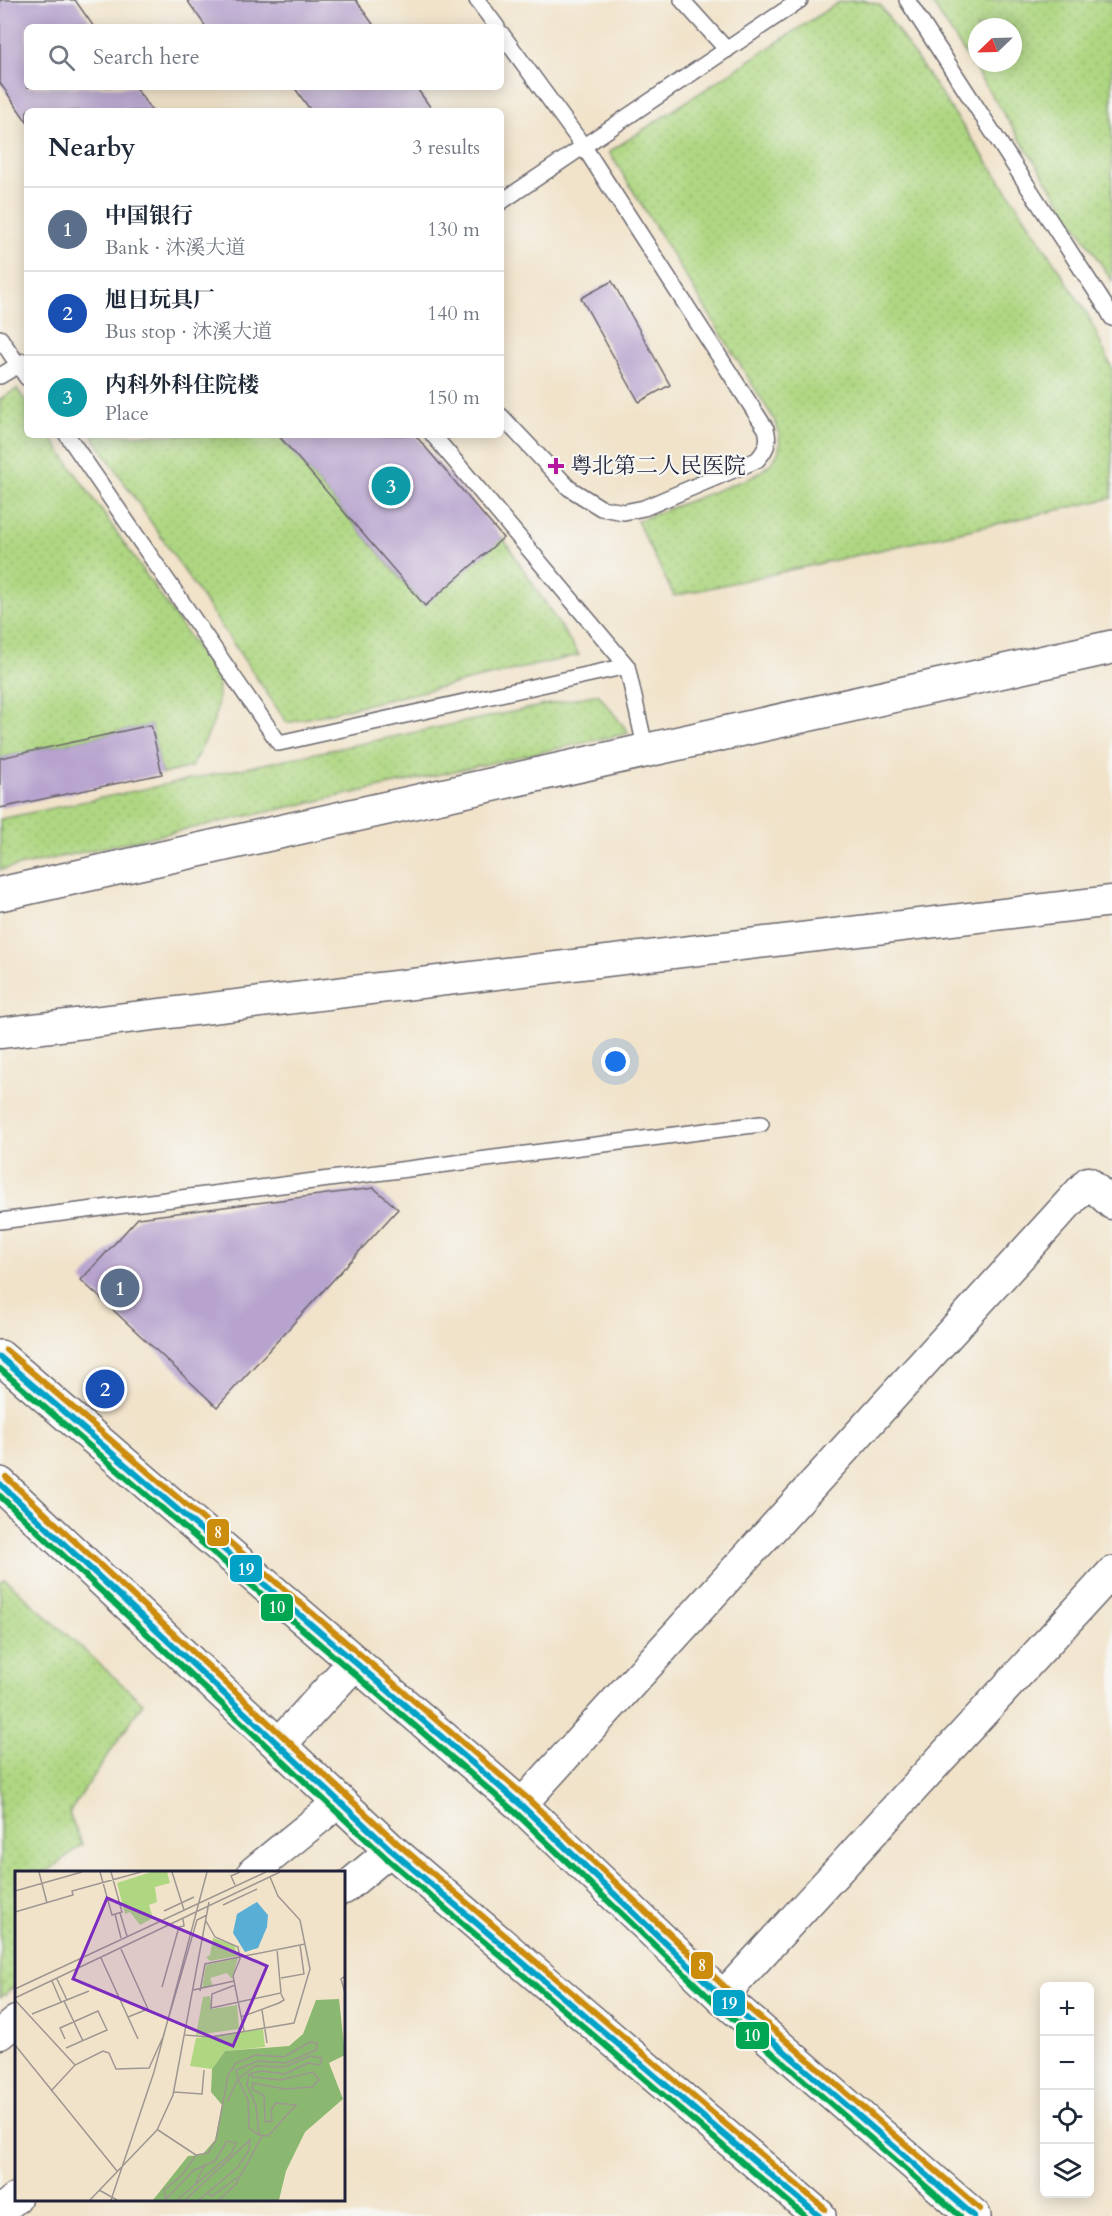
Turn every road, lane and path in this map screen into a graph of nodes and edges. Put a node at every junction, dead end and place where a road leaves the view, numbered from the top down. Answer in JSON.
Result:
{"nodes":[{"id":1,"x":477,"y":0,"type":"edge"},
{"id":2,"x":682,"y":0,"type":"edge"},
{"id":3,"x":800,"y":0,"type":"edge"},
{"id":4,"x":907,"y":0,"type":"edge"},
{"id":5,"x":495,"y":24,"type":"edge"},
{"id":6,"x":504,"y":37,"type":"edge"},
{"id":7,"x":727,"y":50,"type":"junction"},
{"id":8,"x":584,"y":147,"type":"junction"},
{"id":9,"x":504,"y":200,"type":"edge"},
{"id":10,"x":1112,"y":318,"type":"edge"},
{"id":11,"x":0,"y":338,"type":"edge"},
{"id":12,"x":24,"y":367,"type":"edge"},
{"id":13,"x":0,"y":376,"type":"edge"},
{"id":14,"x":504,"y":419,"type":"edge"},
{"id":15,"x":69,"y":438,"type":"edge"},
{"id":16,"x":437,"y":438,"type":"edge"},
{"id":17,"x":1112,"y":647,"type":"edge"},
{"id":18,"x":627,"y":666,"type":"junction"},
{"id":19,"x":646,"y":751,"type":"junction"},
{"id":20,"x":0,"y":894,"type":"edge"},
{"id":21,"x":1112,"y":901,"type":"edge"},
{"id":22,"x":0,"y":1033,"type":"edge"},
{"id":23,"x":760,"y":1124,"type":"dead end"},
{"id":24,"x":1112,"y":1204,"type":"edge"},
{"id":25,"x":0,"y":1221,"type":"edge"},
{"id":26,"x":0,"y":1357,"type":"edge"},
{"id":27,"x":0,"y":1484,"type":"edge"},
{"id":28,"x":1112,"y":1572,"type":"edge"},
{"id":29,"x":355,"y":1662,"type":"junction"},
{"id":30,"x":279,"y":1745,"type":"junction"},
{"id":31,"x":339,"y":1802,"type":"junction"},
{"id":32,"x":521,"y":1805,"type":"junction"},
{"id":33,"x":391,"y":1850,"type":"junction"},
{"id":34,"x":254,"y":1871,"type":"edge"},
{"id":35,"x":345,"y":1888,"type":"edge"},
{"id":36,"x":722,"y":1997,"type":"junction"},
{"id":37,"x":15,"y":2022,"type":"edge"},
{"id":38,"x":0,"y":2034,"type":"edge"},
{"id":39,"x":15,"y":2199,"type":"edge"},
{"id":40,"x":0,"y":2211,"type":"edge"},
{"id":41,"x":819,"y":2216,"type":"edge"},
{"id":42,"x":974,"y":2216,"type":"edge"}],
"edges":[{"from":1,"to":5,"type":"lane"},
{"from":2,"to":7,"type":"lane"},
{"from":3,"to":7,"type":"lane"},
{"from":4,"to":10,"type":"lane"},
{"from":6,"to":8,"type":"lane"},
{"from":7,"to":8,"type":"lane"},
{"from":8,"to":9,"type":"lane"},
{"from":8,"to":14,"type":"lane"},
{"from":11,"to":12,"type":"lane"},
{"from":12,"to":13,"type":"lane"},
{"from":15,"to":18,"type":"lane"},
{"from":16,"to":18,"type":"lane"},
{"from":17,"to":19,"type":"main road"},
{"from":18,"to":19,"type":"lane"},
{"from":19,"to":20,"type":"main road"},
{"from":21,"to":22,"type":"street"},
{"from":23,"to":25,"type":"lane"},
{"from":24,"to":32,"type":"street"},
{"from":26,"to":29,"type":"main road"},
{"from":27,"to":30,"type":"main road"},
{"from":28,"to":36,"type":"street"},
{"from":29,"to":30,"type":"main road"},
{"from":29,"to":32,"type":"main road"},
{"from":30,"to":31,"type":"main road"},
{"from":31,"to":33,"type":"main road"},
{"from":31,"to":34,"type":"street"},
{"from":32,"to":36,"type":"main road"},
{"from":33,"to":35,"type":"street"},
{"from":33,"to":41,"type":"main road"},
{"from":36,"to":42,"type":"main road"},
{"from":37,"to":38,"type":"street"},
{"from":39,"to":40,"type":"street"}]}
